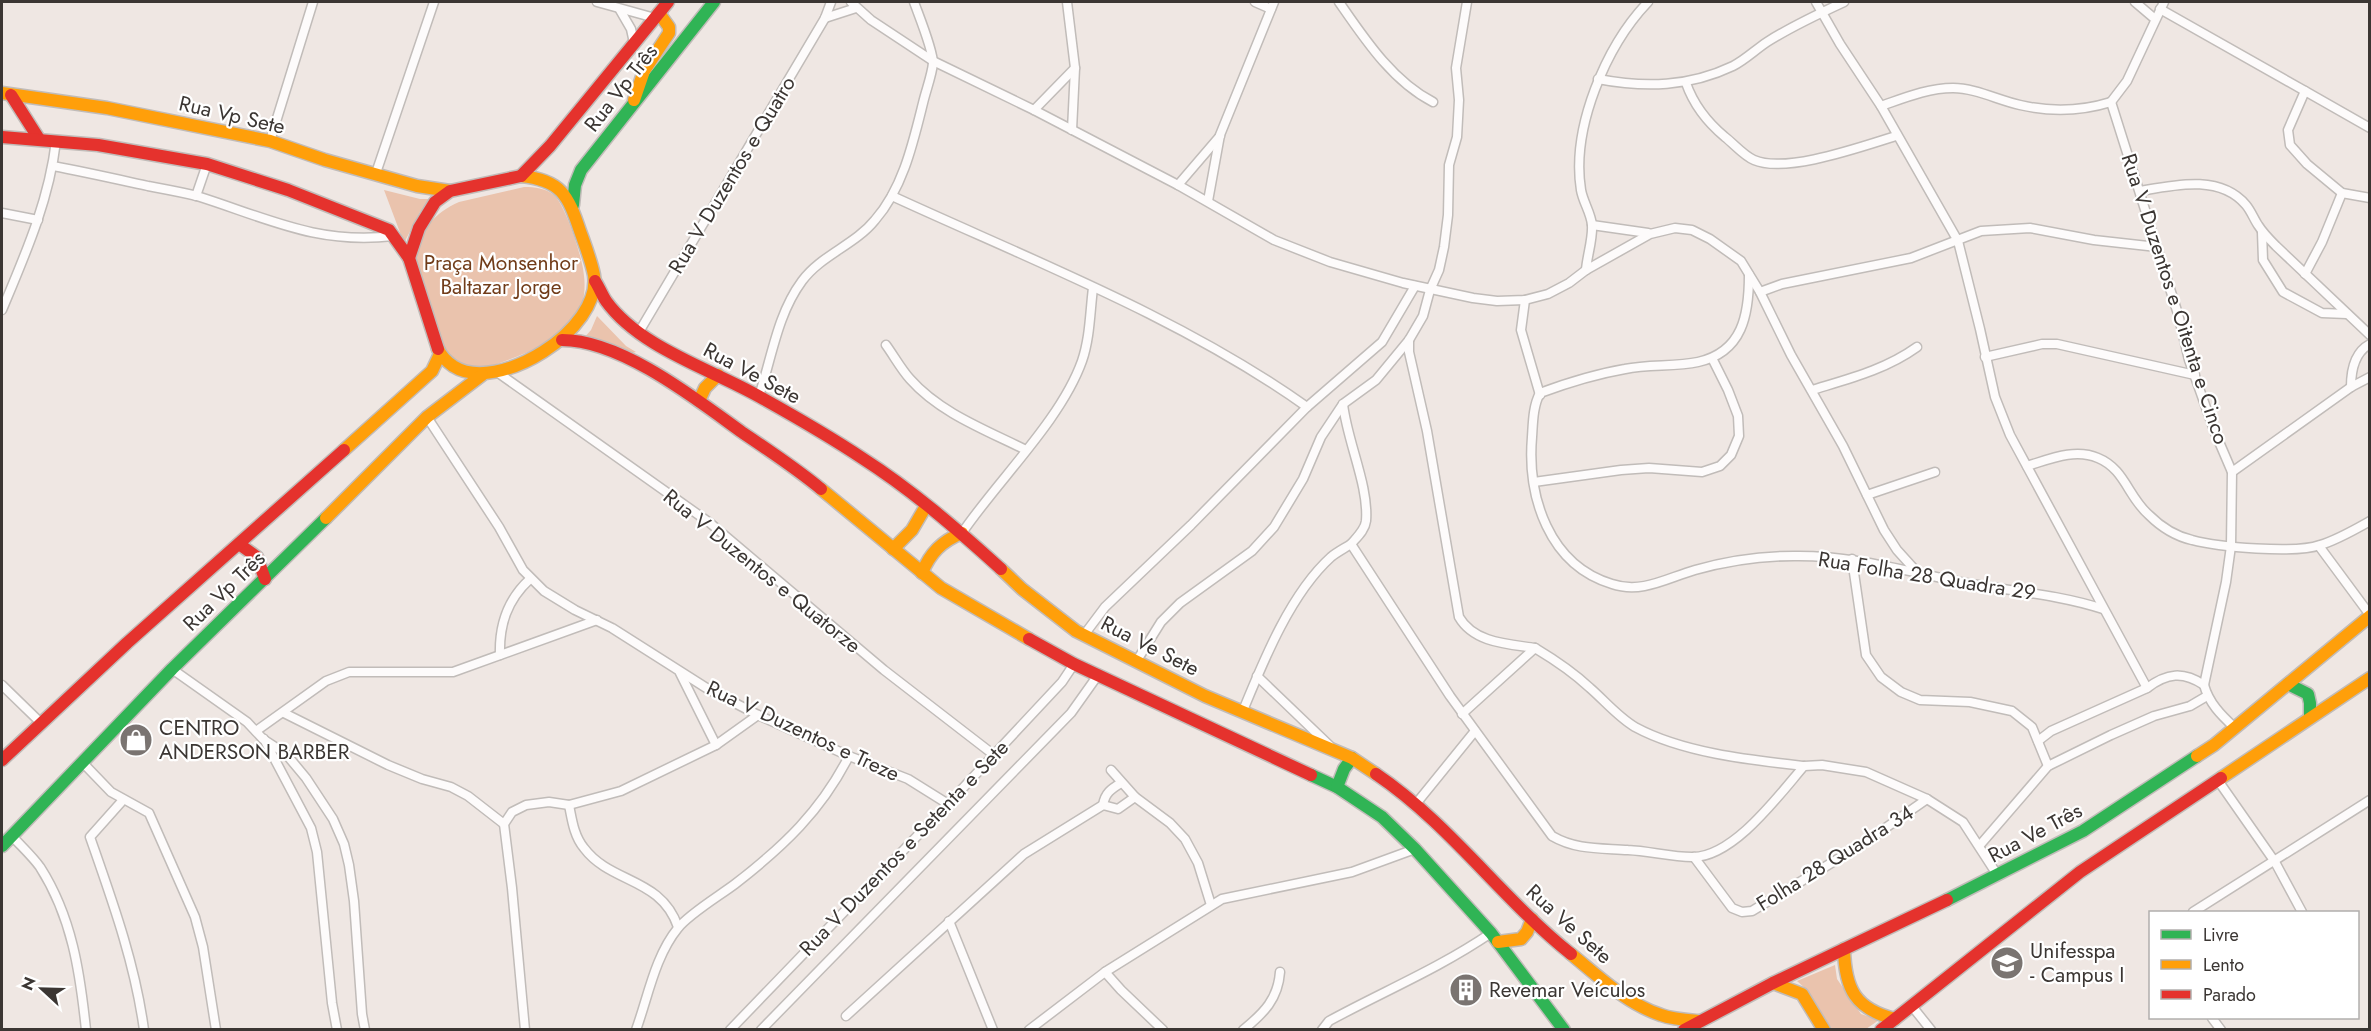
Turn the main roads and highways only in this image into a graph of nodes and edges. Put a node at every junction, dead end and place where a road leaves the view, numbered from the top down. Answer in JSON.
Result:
{"nodes":[{"id":1,"x":668,"y":2,"type":"edge"},
{"id":2,"x":714,"y":2,"type":"edge"},
{"id":3,"x":657,"y":15,"type":"junction"},
{"id":4,"x":6,"y":94,"type":"edge"},
{"id":5,"x":633,"y":104,"type":"junction"},
{"id":6,"x":2,"y":137,"type":"edge"},
{"id":7,"x":39,"y":139,"type":"junction"},
{"id":8,"x":521,"y":176,"type":"junction"},
{"id":9,"x":450,"y":191,"type":"junction"},
{"id":10,"x":573,"y":205,"type":"junction"},
{"id":11,"x":409,"y":258,"type":"junction"},
{"id":12,"x":595,"y":281,"type":"junction"},
{"id":13,"x":562,"y":340,"type":"junction"},
{"id":14,"x":440,"y":354,"type":"junction"},
{"id":15,"x":482,"y":375,"type":"junction"},
{"id":16,"x":718,"y":375,"type":"junction"},
{"id":17,"x":699,"y":401,"type":"junction"},
{"id":18,"x":926,"y":506,"type":"junction"},
{"id":19,"x":962,"y":533,"type":"junction"},
{"id":20,"x":239,"y":544,"type":"junction"},
{"id":21,"x":893,"y":549,"type":"junction"},
{"id":22,"x":922,"y":573,"type":"junction"},
{"id":23,"x":266,"y":579,"type":"junction"},
{"id":24,"x":2370,"y":616,"type":"edge"},
{"id":25,"x":2370,"y":678,"type":"edge"},
{"id":26,"x":2288,"y":684,"type":"junction"},
{"id":27,"x":2310,"y":717,"type":"junction"},
{"id":28,"x":1352,"y":758,"type":"junction"},
{"id":29,"x":2,"y":760,"type":"edge"},
{"id":30,"x":1337,"y":787,"type":"junction"},
{"id":31,"x":7,"y":833,"type":"edge"},
{"id":32,"x":2,"y":846,"type":"edge"},
{"id":33,"x":1532,"y":919,"type":"junction"},
{"id":34,"x":1494,"y":937,"type":"junction"},
{"id":35,"x":1844,"y":949,"type":"junction"},
{"id":36,"x":1773,"y":983,"type":"junction"},
{"id":37,"x":1894,"y":1019,"type":"junction"},
{"id":38,"x":1698,"y":1021,"type":"junction"},
{"id":39,"x":1564,"y":1029,"type":"edge"},
{"id":40,"x":1684,"y":1029,"type":"edge"},
{"id":41,"x":1824,"y":1029,"type":"edge"},
{"id":42,"x":1881,"y":1029,"type":"edge"}],
"edges":[{"from":1,"to":3,"type":"main road","name":"Rua Vp Três"},
{"from":2,"to":5,"type":"main road","name":"Rua Vp Três"},
{"from":3,"to":5,"type":"main road"},
{"from":3,"to":8,"type":"main road","name":"Rua Vp Três"},
{"from":4,"to":7,"type":"main road"},
{"from":4,"to":9,"type":"main road","name":"Rua Vp Sete"},
{"from":5,"to":10,"type":"main road","name":"Rua Vp Três"},
{"from":6,"to":7,"type":"main road"},
{"from":7,"to":11,"type":"main road"},
{"from":8,"to":9,"type":"main road"},
{"from":8,"to":10,"type":"main road"},
{"from":9,"to":11,"type":"main road"},
{"from":10,"to":12,"type":"main road"},
{"from":11,"to":14,"type":"main road"},
{"from":12,"to":13,"type":"main road"},
{"from":12,"to":16,"type":"main road","name":"Rua Ve Sete"},
{"from":13,"to":15,"type":"main road"},
{"from":13,"to":17,"type":"main road"},
{"from":14,"to":15,"type":"main road"},
{"from":14,"to":20,"type":"main road","name":"Rua Vp Três"},
{"from":15,"to":23,"type":"main road","name":"Rua Vp Três"},
{"from":16,"to":17,"type":"main road"},
{"from":16,"to":18,"type":"main road","name":"Rua Ve Sete"},
{"from":17,"to":21,"type":"main road"},
{"from":18,"to":19,"type":"main road","name":"Rua Ve Sete"},
{"from":18,"to":21,"type":"main road"},
{"from":19,"to":22,"type":"main road"},
{"from":19,"to":28,"type":"main road","name":"Rua Ve Sete"},
{"from":20,"to":23,"type":"main road"},
{"from":20,"to":29,"type":"main road","name":"Rua Vp Três"},
{"from":21,"to":22,"type":"main road"},
{"from":22,"to":30,"type":"main road"},
{"from":23,"to":31,"type":"main road","name":"Rua Vp Três"},
{"from":24,"to":26,"type":"main road","name":"Rua Ve Três"},
{"from":25,"to":27,"type":"main road"},
{"from":26,"to":27,"type":"main road"},
{"from":26,"to":35,"type":"main road","name":"Rua Ve Três"},
{"from":27,"to":37,"type":"main road"},
{"from":28,"to":30,"type":"main road"},
{"from":28,"to":33,"type":"main road","name":"Rua Ve Sete"},
{"from":30,"to":34,"type":"main road"},
{"from":31,"to":32,"type":"main road","name":"Rua Vp Três"},
{"from":33,"to":34,"type":"main road"},
{"from":33,"to":38,"type":"main road","name":"Rua Ve Sete"},
{"from":34,"to":39,"type":"main road"},
{"from":35,"to":36,"type":"main road","name":"Rua Ve Três"},
{"from":35,"to":37,"type":"main road"},
{"from":36,"to":38,"type":"main road","name":"Rua Ve Três"},
{"from":36,"to":41,"type":"main road"},
{"from":37,"to":42,"type":"main road"},
{"from":38,"to":40,"type":"main road","name":"Rua Ve Três"}]}
